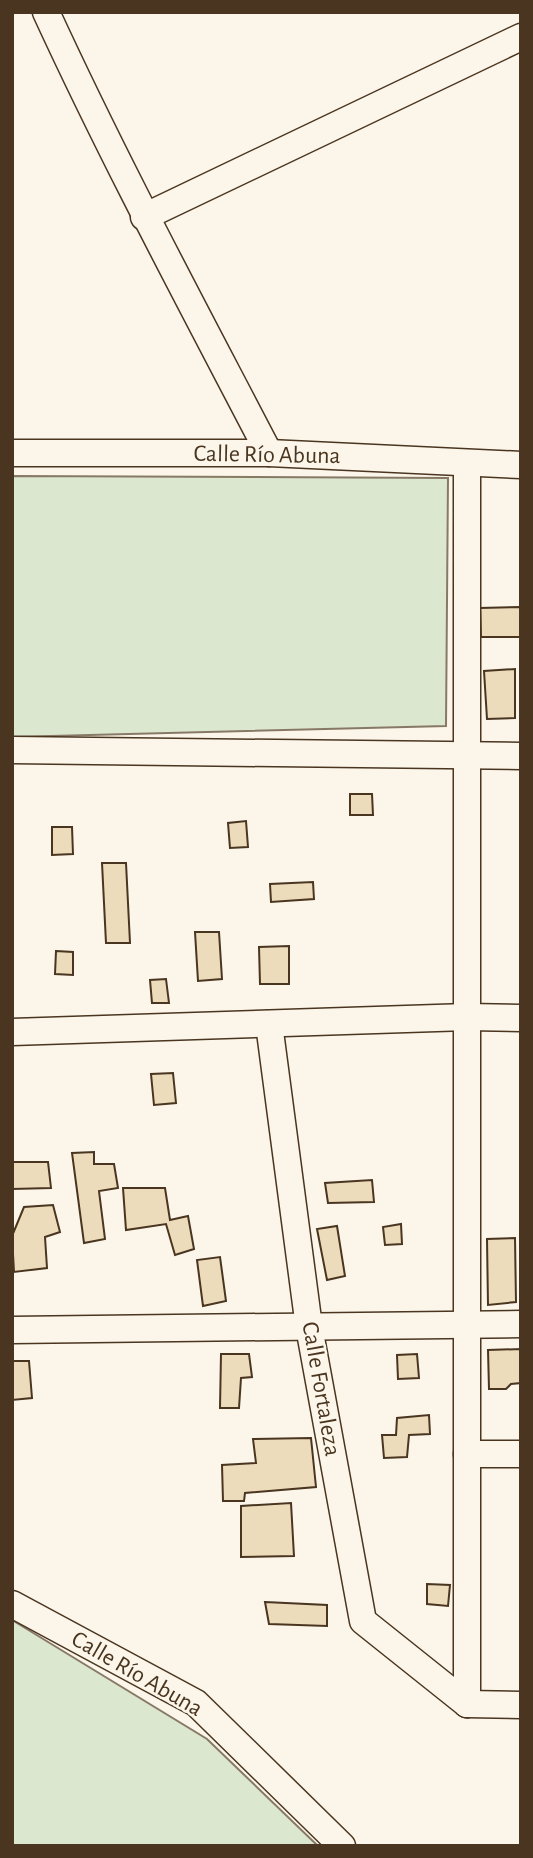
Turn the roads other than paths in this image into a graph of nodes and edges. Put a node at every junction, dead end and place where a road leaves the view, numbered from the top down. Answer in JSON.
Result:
{"nodes":[{"id":1,"x":47,"y":12,"type":"edge"},
{"id":2,"x":521,"y":37,"type":"edge"},
{"id":3,"x":144,"y":217,"type":"junction"},
{"id":4,"x":12,"y":453,"type":"edge"},
{"id":5,"x":269,"y":453,"type":"junction"},
{"id":6,"x":467,"y":463,"type":"junction"},
{"id":7,"x":521,"y":465,"type":"edge"},
{"id":8,"x":12,"y":750,"type":"edge"},
{"id":9,"x":467,"y":755,"type":"junction"},
{"id":10,"x":521,"y":756,"type":"edge"},
{"id":11,"x":467,"y":1017,"type":"junction"},
{"id":12,"x":521,"y":1018,"type":"edge"},
{"id":13,"x":269,"y":1024,"type":"junction"},
{"id":14,"x":12,"y":1032,"type":"edge"},
{"id":15,"x":521,"y":1324,"type":"edge"},
{"id":16,"x":467,"y":1325,"type":"junction"},
{"id":17,"x":309,"y":1327,"type":"junction"},
{"id":18,"x":12,"y":1331,"type":"edge"},
{"id":19,"x":467,"y":1454,"type":"junction"},
{"id":20,"x":521,"y":1454,"type":"edge"},
{"id":21,"x":12,"y":1604,"type":"edge"},
{"id":22,"x":467,"y":1704,"type":"junction"},
{"id":23,"x":521,"y":1705,"type":"edge"},
{"id":24,"x":342,"y":1846,"type":"edge"}],
"edges":[{"from":1,"to":3,"type":"street"},
{"from":2,"to":3,"type":"street"},
{"from":3,"to":5,"type":"street"},
{"from":4,"to":5,"type":"street","name":"Calle Río Abuna"},
{"from":5,"to":6,"type":"street","name":"Calle Río Abuna"},
{"from":6,"to":7,"type":"street","name":"Calle Río Abuna"},
{"from":6,"to":9,"type":"street"},
{"from":8,"to":9,"type":"street"},
{"from":9,"to":10,"type":"street"},
{"from":9,"to":11,"type":"street"},
{"from":11,"to":12,"type":"street"},
{"from":11,"to":13,"type":"street"},
{"from":11,"to":16,"type":"street"},
{"from":13,"to":14,"type":"street"},
{"from":13,"to":17,"type":"street","name":"Calle Fortaleza"},
{"from":15,"to":16,"type":"street"},
{"from":16,"to":17,"type":"street"},
{"from":16,"to":19,"type":"street"},
{"from":17,"to":18,"type":"street"},
{"from":17,"to":22,"type":"street","name":"Calle Fortaleza"},
{"from":19,"to":20,"type":"street"},
{"from":19,"to":22,"type":"street"},
{"from":21,"to":24,"type":"street","name":"Calle Río Abuna"},
{"from":22,"to":23,"type":"street"}]}
